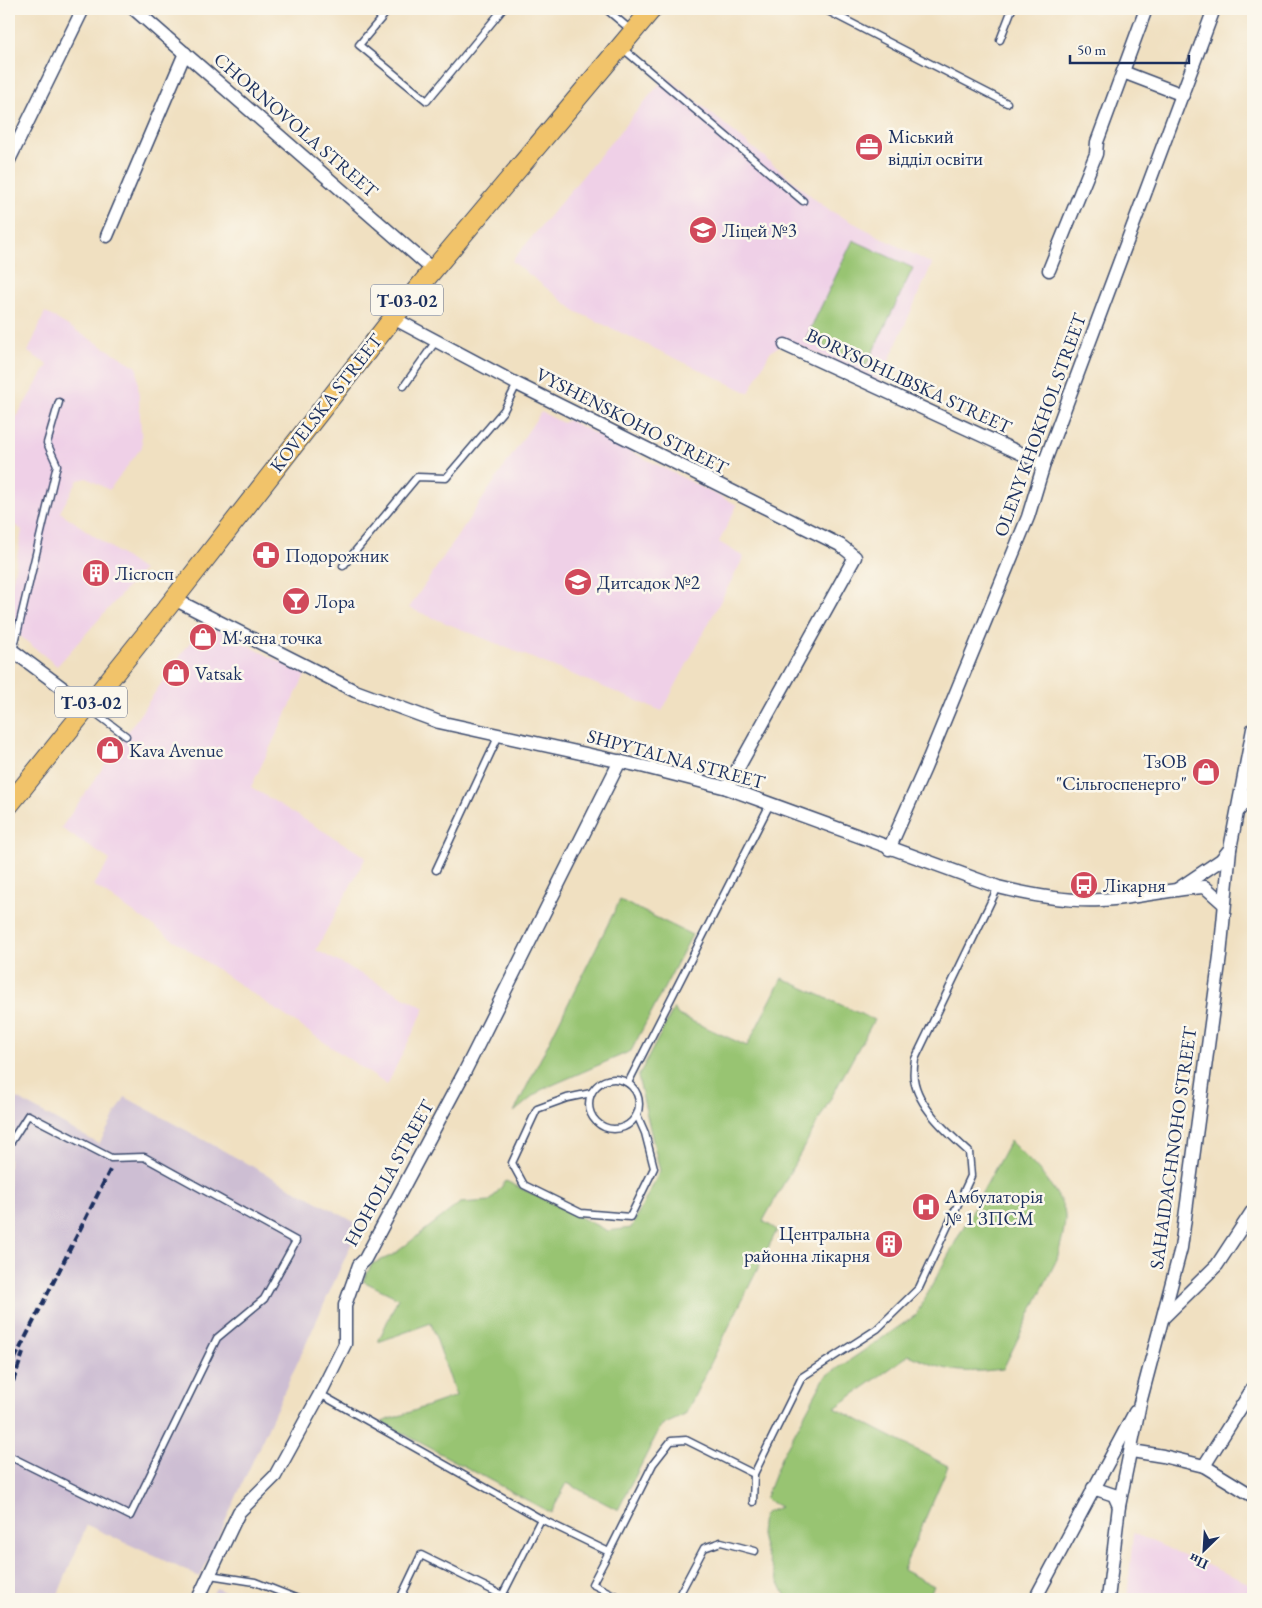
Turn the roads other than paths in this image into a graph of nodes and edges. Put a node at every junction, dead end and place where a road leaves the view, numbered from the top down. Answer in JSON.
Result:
{"nodes":[{"id":1,"x":83,"y":9,"type":"edge"},
{"id":2,"x":134,"y":9,"type":"edge"},
{"id":3,"x":390,"y":9,"type":"edge"},
{"id":4,"x":503,"y":9,"type":"edge"},
{"id":5,"x":606,"y":9,"type":"edge"},
{"id":6,"x":652,"y":9,"type":"edge"},
{"id":7,"x":824,"y":9,"type":"edge"},
{"id":8,"x":1012,"y":9,"type":"edge"},
{"id":9,"x":1146,"y":9,"type":"edge"},
{"id":10,"x":1214,"y":9,"type":"edge"},
{"id":11,"x":633,"y":32,"type":"junction"},
{"id":12,"x":1000,"y":40,"type":"dead end"},
{"id":13,"x":621,"y":47,"type":"junction"},
{"id":14,"x":185,"y":53,"type":"junction"},
{"id":15,"x":1123,"y":72,"type":"junction"},
{"id":16,"x":1182,"y":95,"type":"junction"},
{"id":17,"x":1008,"y":103,"type":"dead end"},
{"id":18,"x":9,"y":160,"type":"edge"},
{"id":19,"x":803,"y":201,"type":"dead end"},
{"id":20,"x":107,"y":236,"type":"dead end"},
{"id":21,"x":432,"y":270,"type":"junction"},
{"id":22,"x":1049,"y":270,"type":"dead end"},
{"id":23,"x":393,"y":318,"type":"junction"},
{"id":24,"x":436,"y":341,"type":"junction"},
{"id":25,"x":785,"y":345,"type":"dead end"},
{"id":26,"x":517,"y":384,"type":"junction"},
{"id":27,"x":404,"y":386,"type":"dead end"},
{"id":28,"x":59,"y":402,"type":"dead end"},
{"id":29,"x":1044,"y":464,"type":"junction"},
{"id":30,"x":343,"y":566,"type":"dead end"},
{"id":31,"x":174,"y":599,"type":"junction"},
{"id":32,"x":11,"y":649,"type":"edge"},
{"id":33,"x":88,"y":707,"type":"junction"},
{"id":34,"x":1253,"y":729,"type":"edge"},
{"id":35,"x":499,"y":735,"type":"junction"},
{"id":36,"x":126,"y":736,"type":"dead end"},
{"id":37,"x":620,"y":761,"type":"junction"},
{"id":38,"x":727,"y":788,"type":"junction"},
{"id":39,"x":1253,"y":792,"type":"edge"},
{"id":40,"x":770,"y":804,"type":"junction"},
{"id":41,"x":9,"y":805,"type":"edge"},
{"id":42,"x":1238,"y":811,"type":"junction"},
{"id":43,"x":889,"y":849,"type":"junction"},
{"id":44,"x":1230,"y":849,"type":"junction"},
{"id":45,"x":436,"y":870,"type":"dead end"},
{"id":46,"x":998,"y":887,"type":"junction"},
{"id":47,"x":1178,"y":889,"type":"junction"},
{"id":48,"x":1224,"y":904,"type":"junction"},
{"id":49,"x":628,"y":1083,"type":"junction"},
{"id":50,"x":590,"y":1093,"type":"junction"},
{"id":51,"x":637,"y":1115,"type":"junction"},
{"id":52,"x":9,"y":1145,"type":"edge"},
{"id":53,"x":1253,"y":1210,"type":"edge"},
{"id":54,"x":1163,"y":1318,"type":"junction"},
{"id":55,"x":1253,"y":1388,"type":"edge"},
{"id":56,"x":320,"y":1394,"type":"junction"},
{"id":57,"x":1140,"y":1403,"type":"junction"},
{"id":58,"x":1132,"y":1451,"type":"junction"},
{"id":59,"x":9,"y":1456,"type":"edge"},
{"id":60,"x":1204,"y":1466,"type":"junction"},
{"id":61,"x":754,"y":1474,"type":"junction"},
{"id":62,"x":1094,"y":1488,"type":"junction"},
{"id":63,"x":1253,"y":1496,"type":"edge"},
{"id":64,"x":753,"y":1502,"type":"dead end"},
{"id":65,"x":1119,"y":1506,"type":"junction"},
{"id":66,"x":541,"y":1519,"type":"junction"},
{"id":67,"x":755,"y":1551,"type":"dead end"},
{"id":68,"x":609,"y":1552,"type":"junction"},
{"id":69,"x":210,"y":1575,"type":"junction"},
{"id":70,"x":501,"y":1597,"type":"edge"},
{"id":71,"x":198,"y":1599,"type":"edge"},
{"id":72,"x":298,"y":1599,"type":"edge"},
{"id":73,"x":400,"y":1599,"type":"edge"},
{"id":74,"x":622,"y":1599,"type":"edge"},
{"id":75,"x":677,"y":1599,"type":"edge"},
{"id":76,"x":1035,"y":1599,"type":"edge"},
{"id":77,"x":1108,"y":1599,"type":"edge"}],
"edges":[{"from":1,"to":18,"type":"street"},
{"from":2,"to":14,"type":"street","name":"CHORNOVOLA STREET"},
{"from":3,"to":4,"type":"lane"},
{"from":5,"to":11,"type":"lane"},
{"from":6,"to":11,"type":"main road","name":"KOVELSKA STREET","number":"Т-03-02"},
{"from":7,"to":17,"type":"lane"},
{"from":8,"to":12,"type":"lane"},
{"from":9,"to":15,"type":"street"},
{"from":10,"to":16,"type":"street","name":"OLENY KHOKHOL STREET"},
{"from":11,"to":13,"type":"main road","name":"KOVELSKA STREET","number":"Т-03-02"},
{"from":13,"to":19,"type":"lane"},
{"from":13,"to":21,"type":"main road","name":"KOVELSKA STREET","number":"Т-03-02"},
{"from":14,"to":20,"type":"street"},
{"from":14,"to":21,"type":"street","name":"CHORNOVOLA STREET"},
{"from":15,"to":16,"type":"street"},
{"from":15,"to":22,"type":"street"},
{"from":16,"to":29,"type":"street","name":"OLENY KHOKHOL STREET"},
{"from":21,"to":23,"type":"main road","name":"KOVELSKA STREET","number":"Т-03-02"},
{"from":23,"to":24,"type":"street","name":"VYSHENSKOHO STREET"},
{"from":23,"to":31,"type":"main road","name":"KOVELSKA STREET","number":"Т-03-02"},
{"from":24,"to":26,"type":"street","name":"VYSHENSKOHO STREET"},
{"from":24,"to":27,"type":"lane"},
{"from":25,"to":29,"type":"street","name":"BORYSOHLIBSKA STREET"},
{"from":26,"to":30,"type":"lane"},
{"from":26,"to":38,"type":"street","name":"VYSHENSKOHO STREET"},
{"from":28,"to":32,"type":"lane"},
{"from":29,"to":43,"type":"street","name":"OLENY KHOKHOL STREET"},
{"from":31,"to":33,"type":"main road","name":"KOVELSKA STREET","number":"Т-03-02"},
{"from":31,"to":35,"type":"street","name":"SHPYTALNA STREET"},
{"from":32,"to":33,"type":"street"},
{"from":33,"to":36,"type":"lane"},
{"from":33,"to":41,"type":"main road","name":"KOVELSKA STREET","number":"Т-03-02"},
{"from":34,"to":42,"type":"street","name":"SAHAIDACHNOHO STREET"},
{"from":35,"to":37,"type":"street","name":"SHPYTALNA STREET"},
{"from":35,"to":45,"type":"lane"},
{"from":37,"to":38,"type":"street","name":"SHPYTALNA STREET"},
{"from":37,"to":56,"type":"street","name":"HOHOLIA STREET"},
{"from":38,"to":40,"type":"street","name":"SHPYTALNA STREET"},
{"from":39,"to":42,"type":"street"},
{"from":40,"to":43,"type":"street","name":"SHPYTALNA STREET"},
{"from":40,"to":49,"type":"lane"},
{"from":42,"to":44,"type":"street","name":"SAHAIDACHNOHO STREET"},
{"from":43,"to":46,"type":"street","name":"SHPYTALNA STREET"},
{"from":44,"to":47,"type":"street","name":"SHPYTALNA STREET"},
{"from":44,"to":48,"type":"street","name":"SAHAIDACHNOHO STREET"},
{"from":46,"to":47,"type":"street","name":"SHPYTALNA STREET"},
{"from":46,"to":61,"type":"lane"},
{"from":47,"to":48,"type":"street"},
{"from":48,"to":54,"type":"street","name":"SAHAIDACHNOHO STREET"},
{"from":49,"to":50,"type":"lane"},
{"from":49,"to":51,"type":"lane"},
{"from":50,"to":51,"type":"lane"},
{"from":50,"to":51,"type":"lane"},
{"from":52,"to":59,"type":"lane"},
{"from":53,"to":54,"type":"street"},
{"from":54,"to":57,"type":"street","name":"SAHAIDACHNOHO STREET"},
{"from":55,"to":60,"type":"street"},
{"from":56,"to":66,"type":"lane"},
{"from":56,"to":69,"type":"street","name":"HOHOLIA STREET"},
{"from":57,"to":58,"type":"street","name":"SAHAIDACHNOHO STREET"},
{"from":57,"to":62,"type":"street"},
{"from":58,"to":60,"type":"street"},
{"from":58,"to":65,"type":"street","name":"SAHAIDACHNOHO STREET"},
{"from":60,"to":63,"type":"street"},
{"from":61,"to":64,"type":"lane"},
{"from":61,"to":68,"type":"lane"},
{"from":62,"to":65,"type":"street"},
{"from":62,"to":76,"type":"street"},
{"from":65,"to":77,"type":"street","name":"SAHAIDACHNOHO STREET"},
{"from":66,"to":68,"type":"lane"},
{"from":66,"to":70,"type":"lane"},
{"from":67,"to":75,"type":"lane"},
{"from":68,"to":74,"type":"lane"},
{"from":69,"to":71,"type":"street","name":"HOHOLIA STREET"},
{"from":69,"to":72,"type":"lane"},
{"from":70,"to":73,"type":"lane"}]}
